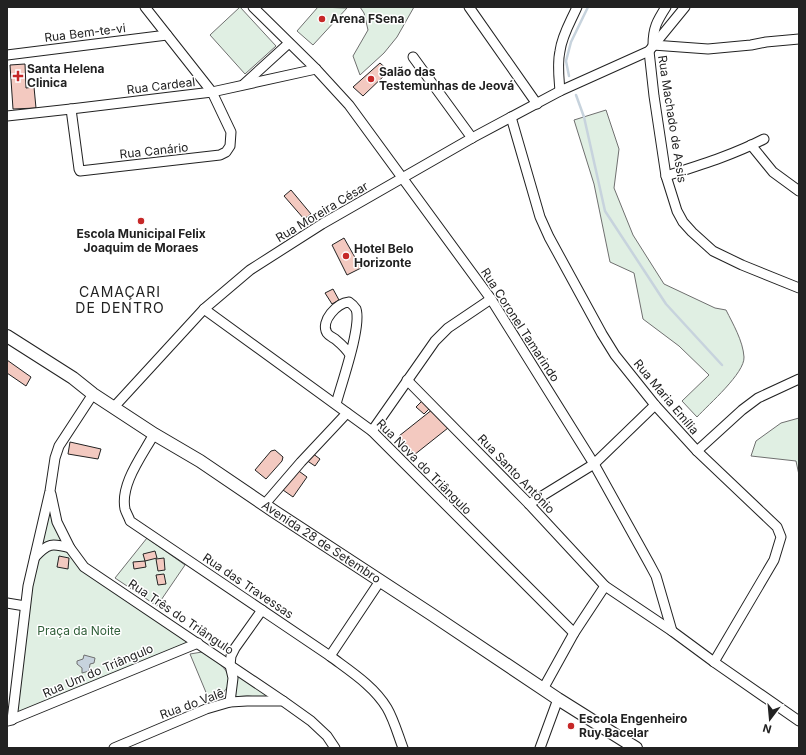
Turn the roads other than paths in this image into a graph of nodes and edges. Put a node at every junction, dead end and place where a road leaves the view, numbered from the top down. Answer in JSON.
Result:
{"nodes":[{"id":1,"x":145,"y":7,"type":"edge"},
{"id":2,"x":254,"y":7,"type":"edge"},
{"id":3,"x":577,"y":7,"type":"edge"},
{"id":4,"x":666,"y":7,"type":"edge"},
{"id":5,"x":685,"y":7,"type":"edge"},
{"id":6,"x":471,"y":8,"type":"edge"},
{"id":7,"x":167,"y":35,"type":"junction"},
{"id":8,"x":799,"y":39,"type":"edge"},
{"id":9,"x":289,"y":44,"type":"junction"},
{"id":10,"x":651,"y":48,"type":"junction"},
{"id":11,"x":7,"y":55,"type":"edge"},
{"id":12,"x":413,"y":57,"type":"dead end"},
{"id":13,"x":316,"y":69,"type":"junction"},
{"id":14,"x":242,"y":85,"type":"junction"},
{"id":15,"x":560,"y":91,"type":"junction"},
{"id":16,"x":212,"y":92,"type":"junction"},
{"id":17,"x":537,"y":104,"type":"junction"},
{"id":18,"x":71,"y":110,"type":"junction"},
{"id":19,"x":7,"y":116,"type":"edge"},
{"id":20,"x":511,"y":117,"type":"junction"},
{"id":21,"x":472,"y":138,"type":"junction"},
{"id":22,"x":764,"y":138,"type":"dead end"},
{"id":23,"x":751,"y":145,"type":"junction"},
{"id":24,"x":666,"y":176,"type":"junction"},
{"id":25,"x":402,"y":178,"type":"junction"},
{"id":26,"x":799,"y":191,"type":"edge"},
{"id":27,"x":799,"y":288,"type":"edge"},
{"id":28,"x":491,"y":299,"type":"junction"},
{"id":29,"x":204,"y":309,"type":"junction"},
{"id":30,"x":7,"y":336,"type":"edge"},
{"id":31,"x":350,"y":355,"type":"junction"},
{"id":32,"x":799,"y":379,"type":"edge"},
{"id":33,"x":407,"y":380,"type":"junction"},
{"id":34,"x":93,"y":394,"type":"junction"},
{"id":35,"x":336,"y":404,"type":"junction"},
{"id":36,"x":655,"y":405,"type":"junction"},
{"id":37,"x":114,"y":407,"type":"junction"},
{"id":38,"x":347,"y":413,"type":"junction"},
{"id":39,"x":372,"y":431,"type":"junction"},
{"id":40,"x":154,"y":434,"type":"junction"},
{"id":41,"x":697,"y":452,"type":"junction"},
{"id":42,"x":594,"y":464,"type":"junction"},
{"id":43,"x":50,"y":491,"type":"junction"},
{"id":44,"x":529,"y":504,"type":"junction"},
{"id":45,"x":264,"y":505,"type":"junction"},
{"id":46,"x":70,"y":548,"type":"junction"},
{"id":47,"x":34,"y":558,"type":"junction"},
{"id":48,"x":380,"y":582,"type":"junction"},
{"id":49,"x":605,"y":586,"type":"junction"},
{"id":50,"x":7,"y":603,"type":"edge"},
{"id":51,"x":25,"y":606,"type":"junction"},
{"id":52,"x":262,"y":610,"type":"junction"},
{"id":53,"x":672,"y":631,"type":"junction"},
{"id":54,"x":574,"y":633,"type":"junction"},
{"id":55,"x":198,"y":643,"type":"junction"},
{"id":56,"x":330,"y":656,"type":"junction"},
{"id":57,"x":714,"y":662,"type":"junction"},
{"id":58,"x":230,"y":665,"type":"junction"},
{"id":59,"x":543,"y":689,"type":"junction"},
{"id":60,"x":558,"y":699,"type":"junction"},
{"id":61,"x":283,"y":701,"type":"junction"},
{"id":62,"x":230,"y":702,"type":"junction"},
{"id":63,"x":9,"y":721,"type":"edge"},
{"id":64,"x":799,"y":721,"type":"edge"},
{"id":65,"x":114,"y":748,"type":"edge"},
{"id":66,"x":336,"y":748,"type":"edge"},
{"id":67,"x":404,"y":748,"type":"edge"},
{"id":68,"x":540,"y":748,"type":"edge"},
{"id":69,"x":636,"y":748,"type":"edge"}],
"edges":[{"from":1,"to":7,"type":"street"},
{"from":2,"to":9,"type":"street","name":"Rua Coronel Tamarindo"},
{"from":3,"to":15,"type":"street"},
{"from":4,"to":10,"type":"street","name":"Rua Machado de Assis"},
{"from":5,"to":10,"type":"street"},
{"from":6,"to":17,"type":"street"},
{"from":7,"to":11,"type":"street","name":"Rua Bem-te-vi"},
{"from":7,"to":16,"type":"street"},
{"from":8,"to":10,"type":"street"},
{"from":9,"to":13,"type":"street","name":"Rua Coronel Tamarindo"},
{"from":9,"to":14,"type":"street"},
{"from":10,"to":15,"type":"street","name":"Rua Moreira César"},
{"from":10,"to":24,"type":"street","name":"Rua Machado de Assis"},
{"from":12,"to":21,"type":"street"},
{"from":13,"to":14,"type":"street","name":"Rua Cardeal"},
{"from":13,"to":25,"type":"street","name":"Rua Coronel Tamarindo"},
{"from":14,"to":16,"type":"street","name":"Rua Cardeal"},
{"from":15,"to":17,"type":"street","name":"Rua Moreira César"},
{"from":16,"to":18,"type":"street","name":"Rua Cardeal"},
{"from":16,"to":18,"type":"street","name":"Rua Canário"},
{"from":17,"to":20,"type":"street","name":"Rua Moreira César"},
{"from":18,"to":19,"type":"street","name":"Rua Cardeal"},
{"from":20,"to":21,"type":"street","name":"Rua Moreira César"},
{"from":20,"to":36,"type":"street","name":"Rua Maria Emília"},
{"from":21,"to":25,"type":"street","name":"Rua Moreira César"},
{"from":22,"to":23,"type":"street"},
{"from":23,"to":24,"type":"street"},
{"from":23,"to":26,"type":"street"},
{"from":24,"to":27,"type":"street","name":"Rua Machado de Assis"},
{"from":25,"to":28,"type":"street","name":"Rua Coronel Tamarindo"},
{"from":25,"to":29,"type":"street","name":"Rua Moreira César"},
{"from":28,"to":33,"type":"street"},
{"from":28,"to":42,"type":"street","name":"Rua Coronel Tamarindo"},
{"from":29,"to":35,"type":"street","name":"Rua Nova do Triângulo"},
{"from":29,"to":37,"type":"street","name":"Rua Moreira César"},
{"from":30,"to":34,"type":"main road","name":"Avenida 28 de Setembro"},
{"from":31,"to":31,"type":"street"},
{"from":31,"to":35,"type":"street"},
{"from":32,"to":41,"type":"street"},
{"from":33,"to":39,"type":"street"},
{"from":33,"to":44,"type":"street","name":"Rua Santo Antônio"},
{"from":34,"to":37,"type":"main road","name":"Avenida 28 de Setembro"},
{"from":34,"to":43,"type":"street"},
{"from":35,"to":38,"type":"street","name":"Rua Nova do Triângulo"},
{"from":36,"to":41,"type":"street","name":"Rua Maria Emília"},
{"from":36,"to":42,"type":"street"},
{"from":37,"to":40,"type":"main road","name":"Avenida 28 de Setembro"},
{"from":38,"to":39,"type":"street","name":"Rua Nova do Triângulo"},
{"from":38,"to":45,"type":"street"},
{"from":39,"to":54,"type":"street","name":"Rua Nova do Triângulo"},
{"from":40,"to":45,"type":"main road","name":"Avenida 28 de Setembro"},
{"from":40,"to":52,"type":"street","name":"Rua das Travessas"},
{"from":41,"to":57,"type":"street","name":"Rua Maria Emília"},
{"from":42,"to":44,"type":"street"},
{"from":42,"to":53,"type":"street","name":"Rua Coronel Tamarindo"},
{"from":43,"to":46,"type":"street","name":"Rua Três do Triângulo"},
{"from":43,"to":47,"type":"street"},
{"from":44,"to":49,"type":"street","name":"Rua Santo Antônio"},
{"from":45,"to":48,"type":"main road","name":"Avenida 28 de Setembro"},
{"from":46,"to":47,"type":"street"},
{"from":46,"to":55,"type":"street","name":"Rua Três do Triângulo"},
{"from":47,"to":51,"type":"street"},
{"from":48,"to":56,"type":"street"},
{"from":48,"to":59,"type":"main road","name":"Avenida 28 de Setembro"},
{"from":49,"to":53,"type":"street","name":"Rua Santo Antônio"},
{"from":49,"to":54,"type":"street"},
{"from":50,"to":51,"type":"street"},
{"from":51,"to":63,"type":"street"},
{"from":52,"to":56,"type":"street","name":"Rua das Travessas"},
{"from":52,"to":58,"type":"street"},
{"from":53,"to":57,"type":"street","name":"Rua Santo Antônio"},
{"from":54,"to":59,"type":"street"},
{"from":55,"to":58,"type":"street","name":"Rua Três do Triângulo"},
{"from":55,"to":63,"type":"street","name":"Rua Um do Triângulo"},
{"from":56,"to":67,"type":"street","name":"Rua das Travessas"},
{"from":57,"to":64,"type":"street","name":"Rua Santo Antônio"},
{"from":58,"to":61,"type":"street","name":"Rua Três do Triângulo"},
{"from":58,"to":62,"type":"street"},
{"from":59,"to":60,"type":"main road","name":"Avenida 28 de Setembro"},
{"from":60,"to":68,"type":"street"},
{"from":60,"to":69,"type":"main road","name":"Avenida 28 de Setembro"},
{"from":61,"to":62,"type":"street","name":"Rua do Valê"},
{"from":61,"to":66,"type":"street"},
{"from":62,"to":65,"type":"street","name":"Rua do Valê"}]}
